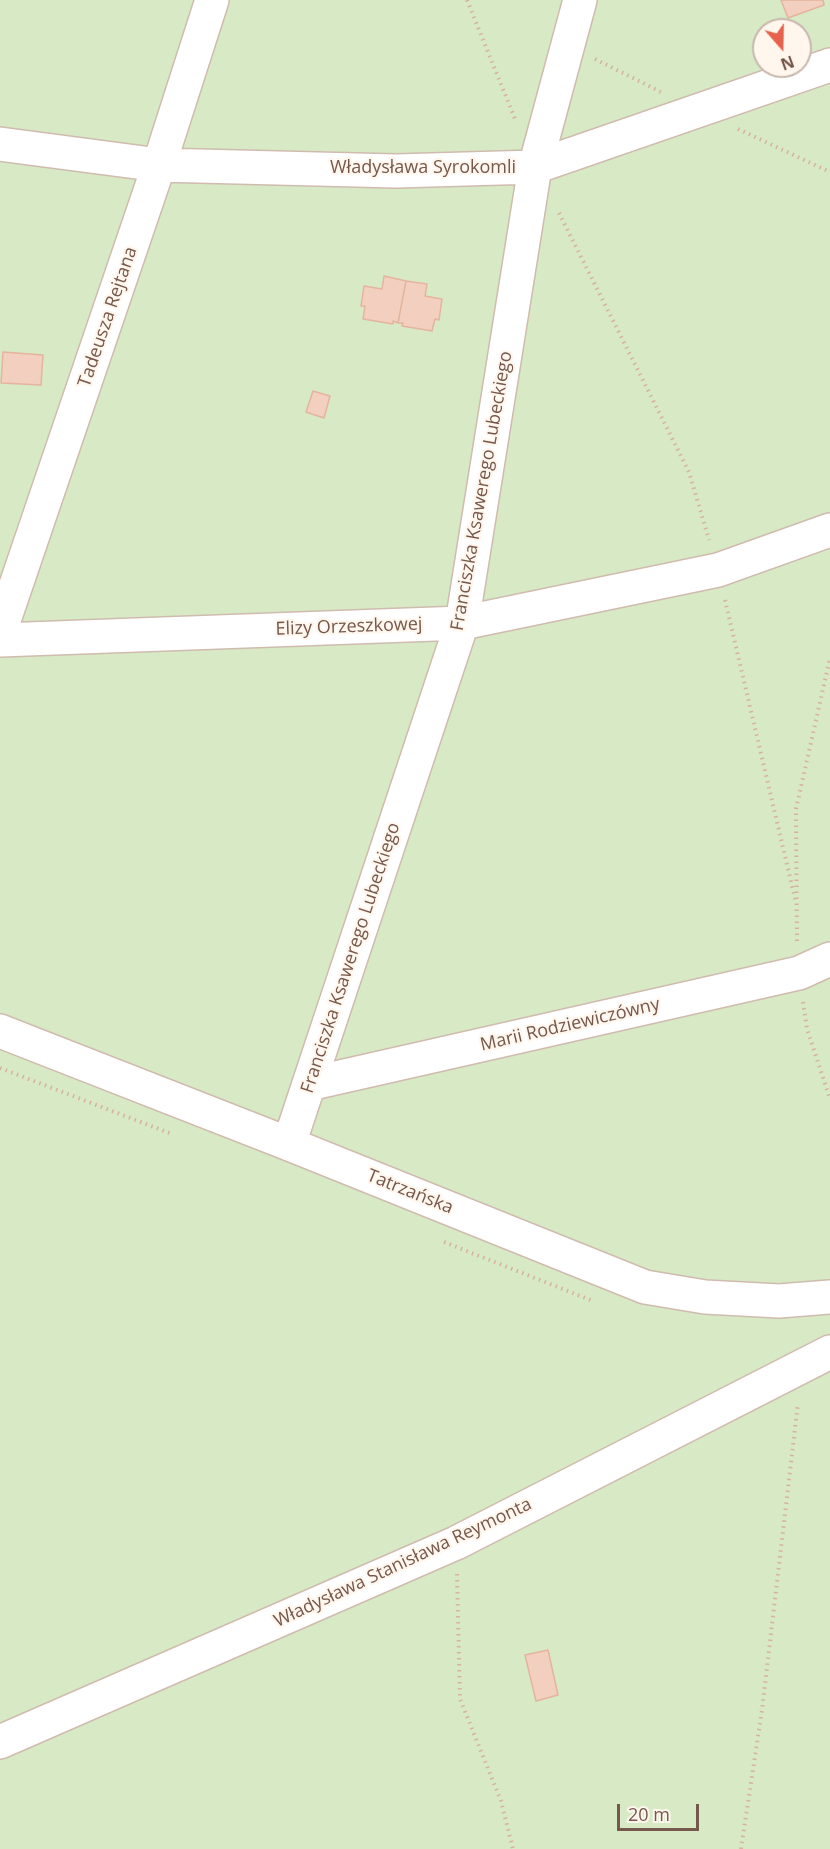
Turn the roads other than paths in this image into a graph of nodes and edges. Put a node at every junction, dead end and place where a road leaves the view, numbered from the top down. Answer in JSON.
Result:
{"nodes":[{"id":1,"x":212,"y":0,"type":"edge"},
{"id":2,"x":580,"y":0,"type":"edge"},
{"id":3,"x":830,"y":64,"type":"edge"},
{"id":4,"x":0,"y":144,"type":"edge"},
{"id":5,"x":159,"y":165,"type":"junction"},
{"id":6,"x":535,"y":167,"type":"junction"},
{"id":7,"x":830,"y":530,"type":"edge"},
{"id":8,"x":462,"y":623,"type":"junction"},
{"id":9,"x":0,"y":632,"type":"edge"},
{"id":10,"x":0,"y":640,"type":"edge"},
{"id":11,"x":830,"y":959,"type":"edge"},
{"id":12,"x":0,"y":1031,"type":"edge"},
{"id":13,"x":309,"y":1084,"type":"junction"},
{"id":14,"x":289,"y":1144,"type":"junction"},
{"id":15,"x":830,"y":1298,"type":"edge"},
{"id":16,"x":816,"y":1359,"type":"edge"},
{"id":17,"x":0,"y":1742,"type":"edge"}],
"edges":[{"from":1,"to":5,"type":"street","name":"Tadeusza Rejtana"},
{"from":2,"to":6,"type":"street","name":"Franciszka Ksawerego Lubeckiego"},
{"from":3,"to":6,"type":"street","name":"Władysława Syrokomli"},
{"from":4,"to":5,"type":"street","name":"Władysława Syrokomli"},
{"from":5,"to":6,"type":"street","name":"Władysława Syrokomli"},
{"from":5,"to":9,"type":"street","name":"Tadeusza Rejtana"},
{"from":6,"to":8,"type":"street","name":"Franciszka Ksawerego Lubeckiego"},
{"from":7,"to":8,"type":"street","name":"Elizy Orzeszkowej"},
{"from":8,"to":10,"type":"street","name":"Elizy Orzeszkowej"},
{"from":8,"to":13,"type":"street","name":"Franciszka Ksawerego Lubeckiego"},
{"from":11,"to":13,"type":"street","name":"Marii Rodziewiczówny"},
{"from":12,"to":14,"type":"street","name":"Tatrzańska"},
{"from":13,"to":14,"type":"street","name":"Franciszka Ksawerego Lubeckiego"},
{"from":14,"to":15,"type":"street","name":"Tatrzańska"},
{"from":16,"to":17,"type":"street","name":"Władysława Stanisława Reymonta"}]}
